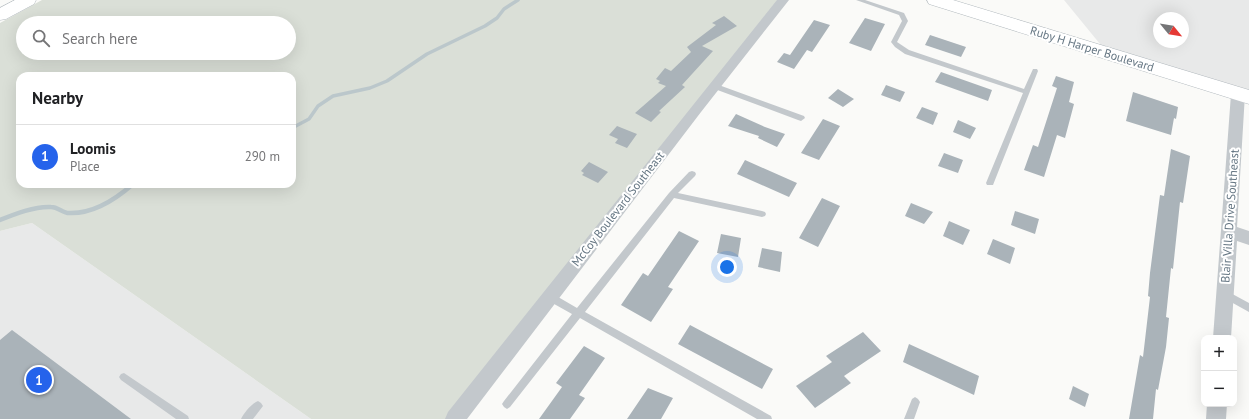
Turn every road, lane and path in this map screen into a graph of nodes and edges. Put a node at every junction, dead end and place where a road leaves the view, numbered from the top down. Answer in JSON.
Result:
{"nodes":[{"id":1,"x":28,"y":0,"type":"edge"},
{"id":2,"x":782,"y":0,"type":"edge"},
{"id":3,"x":859,"y":0,"type":"edge"},
{"id":4,"x":935,"y":0,"type":"edge"},
{"id":5,"x":0,"y":15,"type":"edge"},
{"id":6,"x":1035,"y":71,"type":"dead end"},
{"id":7,"x":714,"y":86,"type":"junction"},
{"id":8,"x":1027,"y":92,"type":"junction"},
{"id":9,"x":1243,"y":95,"type":"edge"},
{"id":10,"x":802,"y":118,"type":"dead end"},
{"id":11,"x":692,"y":174,"type":"dead end"},
{"id":12,"x":990,"y":184,"type":"dead end"},
{"id":13,"x":672,"y":195,"type":"junction"},
{"id":14,"x":762,"y":214,"type":"dead end"},
{"id":15,"x":1228,"y":231,"type":"junction"},
{"id":16,"x":1249,"y":238,"type":"edge"},
{"id":17,"x":1225,"y":293,"type":"junction"},
{"id":18,"x":550,"y":297,"type":"junction"},
{"id":19,"x":1249,"y":308,"type":"edge"},
{"id":20,"x":578,"y":313,"type":"junction"},
{"id":21,"x":1222,"y":335,"type":"edge"},
{"id":22,"x":124,"y":376,"type":"dead end"},
{"id":23,"x":915,"y":402,"type":"dead end"},
{"id":24,"x":507,"y":404,"type":"dead end"},
{"id":25,"x":258,"y":406,"type":"dead end"},
{"id":26,"x":1217,"y":407,"type":"edge"},
{"id":27,"x":184,"y":419,"type":"edge"},
{"id":28,"x":246,"y":419,"type":"edge"},
{"id":29,"x":455,"y":419,"type":"edge"},
{"id":30,"x":767,"y":419,"type":"edge"},
{"id":31,"x":909,"y":419,"type":"edge"},
{"id":32,"x":1216,"y":419,"type":"edge"}],
"edges":[{"from":1,"to":5,"type":"street"},
{"from":2,"to":7,"type":"street","name":"McCoy Boulevard Southeast"},
{"from":3,"to":8,"type":"lane"},
{"from":4,"to":9,"type":"street","name":"Ruby H Harper Boulevard"},
{"from":6,"to":8,"type":"lane"},
{"from":7,"to":10,"type":"lane"},
{"from":7,"to":18,"type":"street","name":"McCoy Boulevard Southeast"},
{"from":8,"to":12,"type":"lane"},
{"from":9,"to":15,"type":"street","name":"Blair Villa Drive Southeast"},
{"from":11,"to":13,"type":"lane"},
{"from":13,"to":14,"type":"lane"},
{"from":13,"to":20,"type":"lane"},
{"from":15,"to":16,"type":"street"},
{"from":15,"to":17,"type":"street","name":"Blair Villa Drive Southeast"},
{"from":17,"to":19,"type":"lane"},
{"from":17,"to":21,"type":"street","name":"Blair Villa Drive Southeast"},
{"from":18,"to":20,"type":"lane"},
{"from":18,"to":29,"type":"street","name":"McCoy Boulevard Southeast"},
{"from":20,"to":24,"type":"lane"},
{"from":20,"to":30,"type":"lane"},
{"from":22,"to":27,"type":"lane"},
{"from":23,"to":31,"type":"lane"},
{"from":25,"to":28,"type":"lane"},
{"from":26,"to":32,"type":"street"}]}
